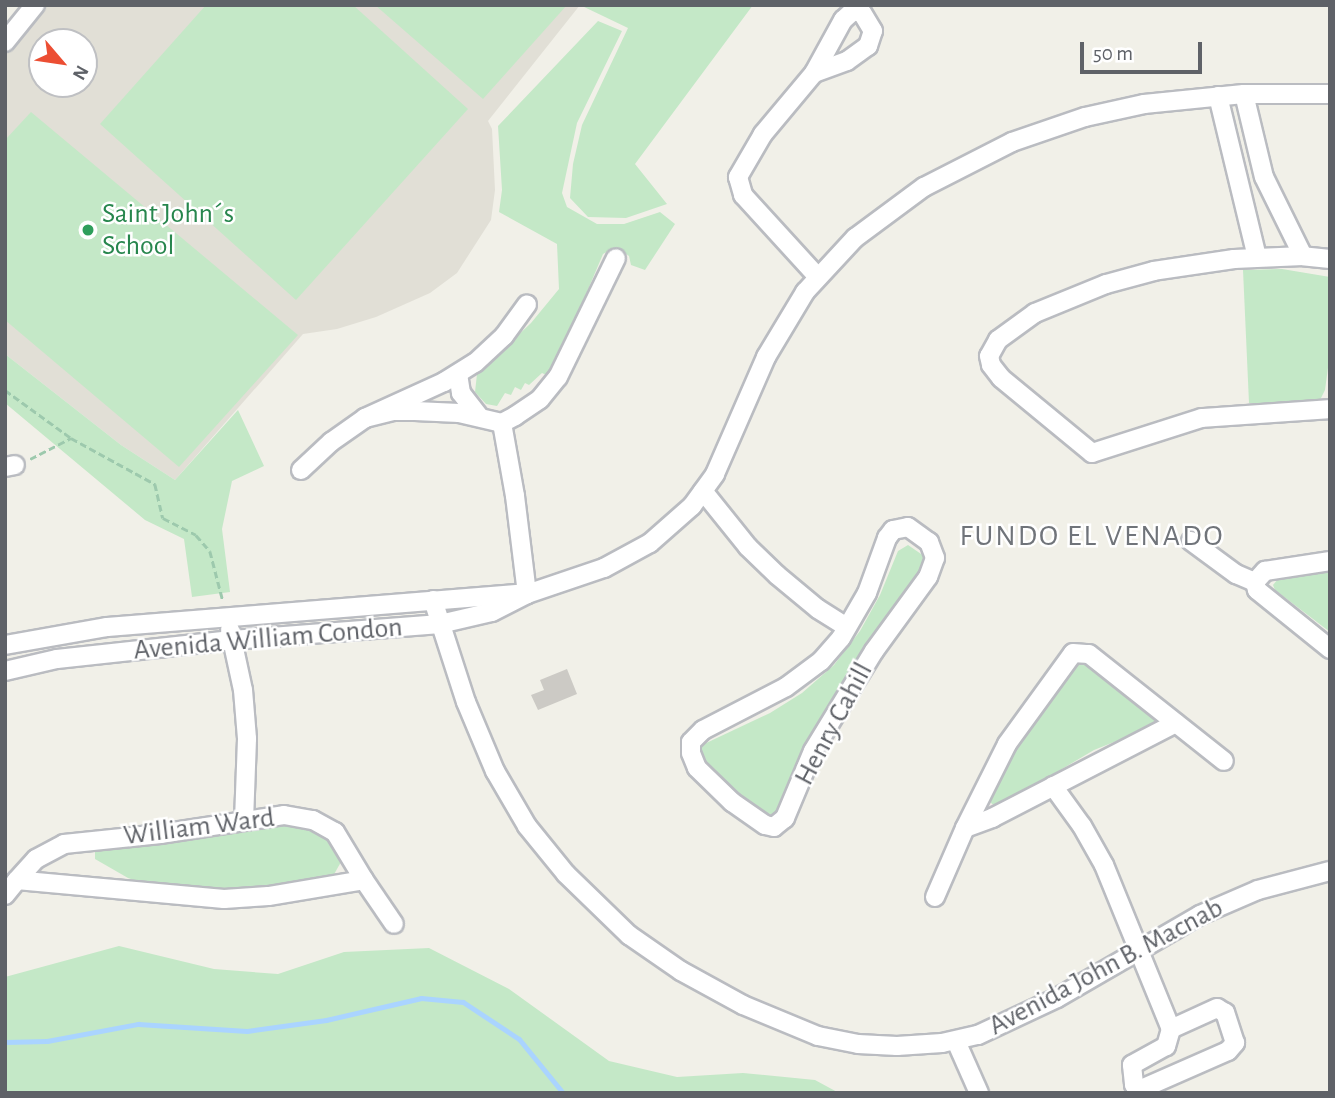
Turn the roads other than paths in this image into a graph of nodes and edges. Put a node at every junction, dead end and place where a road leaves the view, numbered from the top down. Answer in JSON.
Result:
{"nodes":[{"id":1,"x":35,"y":5,"type":"edge"},
{"id":2,"x":5,"y":42,"type":"edge"},
{"id":3,"x":814,"y":73,"type":"dead end"},
{"id":4,"x":1244,"y":94,"type":"junction"},
{"id":5,"x":1330,"y":94,"type":"edge"},
{"id":6,"x":1218,"y":96,"type":"junction"},
{"id":7,"x":1303,"y":256,"type":"junction"},
{"id":8,"x":1257,"y":257,"type":"junction"},
{"id":9,"x":616,"y":258,"type":"dead end"},
{"id":10,"x":1330,"y":259,"type":"edge"},
{"id":11,"x":817,"y":276,"type":"junction"},
{"id":12,"x":527,"y":304,"type":"dead end"},
{"id":13,"x":458,"y":374,"type":"junction"},
{"id":14,"x":1330,"y":409,"type":"edge"},
{"id":15,"x":480,"y":417,"type":"junction"},
{"id":16,"x":365,"y":418,"type":"junction"},
{"id":17,"x":502,"y":423,"type":"junction"},
{"id":18,"x":301,"y":470,"type":"dead end"},
{"id":19,"x":703,"y":491,"type":"junction"},
{"id":20,"x":1191,"y":541,"type":"dead end"},
{"id":21,"x":1330,"y":561,"type":"edge"},
{"id":22,"x":1255,"y":582,"type":"junction"},
{"id":23,"x":527,"y":594,"type":"junction"},
{"id":24,"x":433,"y":600,"type":"junction"},
{"id":25,"x":228,"y":617,"type":"junction"},
{"id":26,"x":439,"y":624,"type":"junction"},
{"id":27,"x":847,"y":627,"type":"junction"},
{"id":28,"x":232,"y":640,"type":"junction"},
{"id":29,"x":5,"y":645,"type":"edge"},
{"id":30,"x":1330,"y":649,"type":"edge"},
{"id":31,"x":5,"y":671,"type":"edge"},
{"id":32,"x":1176,"y":723,"type":"junction"},
{"id":33,"x":1224,"y":761,"type":"dead end"},
{"id":34,"x":1053,"y":786,"type":"junction"},
{"id":35,"x":244,"y":820,"type":"junction"},
{"id":36,"x":965,"y":828,"type":"junction"},
{"id":37,"x":1330,"y":871,"type":"edge"},
{"id":38,"x":17,"y":880,"type":"junction"},
{"id":39,"x":363,"y":880,"type":"junction"},
{"id":40,"x":5,"y":895,"type":"edge"},
{"id":41,"x":935,"y":897,"type":"dead end"},
{"id":42,"x":394,"y":924,"type":"dead end"},
{"id":43,"x":1139,"y":950,"type":"junction"},
{"id":44,"x":1171,"y":1029,"type":"junction"},
{"id":45,"x":956,"y":1041,"type":"junction"},
{"id":46,"x":979,"y":1093,"type":"edge"}],
"edges":[{"from":1,"to":2,"type":"street"},
{"from":3,"to":11,"type":"street"},
{"from":4,"to":5,"type":"street","name":"Avenida William Condon"},
{"from":4,"to":6,"type":"street","name":"Avenida William Condon"},
{"from":4,"to":7,"type":"street"},
{"from":6,"to":8,"type":"street"},
{"from":6,"to":11,"type":"street","name":"Avenida William Condon"},
{"from":7,"to":8,"type":"street"},
{"from":7,"to":10,"type":"street"},
{"from":8,"to":14,"type":"street"},
{"from":9,"to":17,"type":"street"},
{"from":11,"to":19,"type":"street","name":"Avenida William Condon"},
{"from":12,"to":13,"type":"street"},
{"from":13,"to":15,"type":"street"},
{"from":13,"to":16,"type":"street"},
{"from":15,"to":16,"type":"street"},
{"from":15,"to":17,"type":"street"},
{"from":16,"to":18,"type":"street"},
{"from":17,"to":23,"type":"street"},
{"from":19,"to":23,"type":"street","name":"Avenida William Condon"},
{"from":19,"to":27,"type":"street","name":"Henry Cahill"},
{"from":20,"to":22,"type":"street"},
{"from":21,"to":22,"type":"street"},
{"from":22,"to":30,"type":"street"},
{"from":23,"to":24,"type":"street","name":"Avenida William Condon"},
{"from":23,"to":26,"type":"street","name":"Avenida William Condon"},
{"from":24,"to":25,"type":"street","name":"Avenida William Condon"},
{"from":24,"to":26,"type":"street","name":"Avenida John B. Macnab"},
{"from":25,"to":28,"type":"street"},
{"from":25,"to":29,"type":"street","name":"Avenida William Condon"},
{"from":26,"to":28,"type":"street","name":"Avenida William Condon"},
{"from":26,"to":45,"type":"street","name":"Avenida John B. Macnab"},
{"from":27,"to":27,"type":"street","name":"Henry Cahill"},
{"from":28,"to":31,"type":"street","name":"Avenida William Condon"},
{"from":28,"to":35,"type":"street"},
{"from":32,"to":33,"type":"street"},
{"from":32,"to":34,"type":"street"},
{"from":32,"to":36,"type":"street"},
{"from":34,"to":36,"type":"street"},
{"from":34,"to":43,"type":"street"},
{"from":35,"to":38,"type":"street","name":"William Ward"},
{"from":35,"to":39,"type":"street","name":"William Ward"},
{"from":36,"to":41,"type":"street"},
{"from":37,"to":43,"type":"street","name":"Avenida John B. Macnab"},
{"from":38,"to":39,"type":"street","name":"William Ward"},
{"from":38,"to":40,"type":"street","name":"William Ward"},
{"from":39,"to":42,"type":"street","name":"William Ward"},
{"from":43,"to":44,"type":"street"},
{"from":43,"to":45,"type":"street","name":"Avenida John B. Macnab"},
{"from":44,"to":44,"type":"street"},
{"from":45,"to":46,"type":"street"}]}
